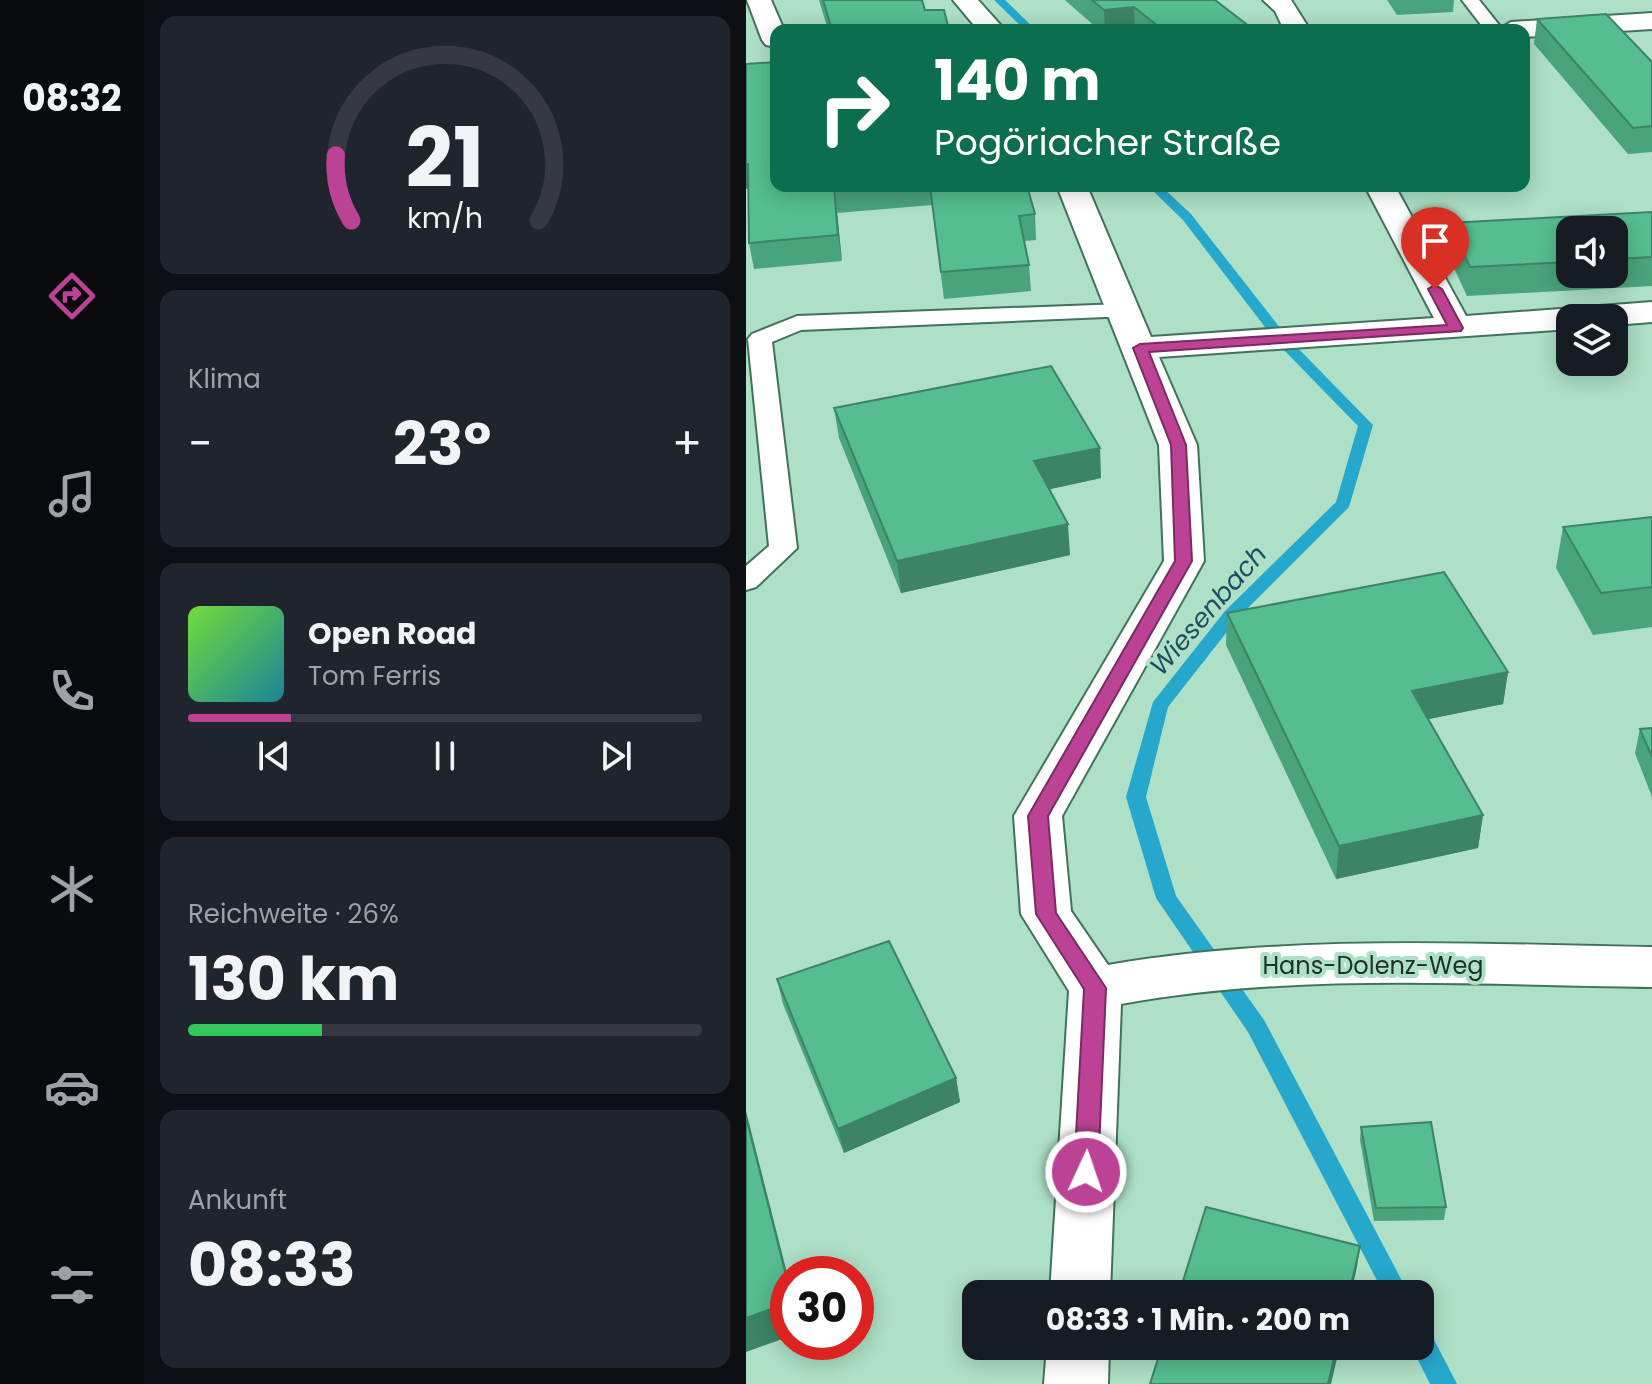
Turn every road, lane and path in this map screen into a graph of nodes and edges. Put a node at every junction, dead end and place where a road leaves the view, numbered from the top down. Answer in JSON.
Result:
{"nodes":[{"id":1,"x":759,"y":0,"type":"edge"},
{"id":2,"x":965,"y":0,"type":"edge"},
{"id":3,"x":1275,"y":0,"type":"edge"},
{"id":4,"x":1470,"y":0,"type":"edge"},
{"id":5,"x":1652,"y":21,"type":"edge"},
{"id":6,"x":987,"y":24,"type":"edge"},
{"id":7,"x":1294,"y":24,"type":"edge"},
{"id":8,"x":1489,"y":24,"type":"edge"},
{"id":9,"x":770,"y":28,"type":"edge"},
{"id":10,"x":1530,"y":29,"type":"edge"},
{"id":11,"x":746,"y":39,"type":"edge"},
{"id":12,"x":770,"y":41,"type":"edge"},
{"id":13,"x":1074,"y":192,"type":"edge"},
{"id":14,"x":1383,"y":192,"type":"edge"},
{"id":15,"x":1652,"y":312,"type":"edge"},
{"id":16,"x":1628,"y":314,"type":"edge"},
{"id":17,"x":1556,"y":320,"type":"edge"},
{"id":18,"x":1456,"y":328,"type":"junction"},
{"id":19,"x":1131,"y":329,"type":"junction"},
{"id":20,"x":746,"y":581,"type":"edge"},
{"id":21,"x":1652,"y":967,"type":"edge"},
{"id":22,"x":1095,"y":988,"type":"junction"},
{"id":23,"x":1081,"y":1280,"type":"edge"},
{"id":24,"x":1077,"y":1360,"type":"edge"},
{"id":25,"x":1076,"y":1384,"type":"edge"}],
"edges":[{"from":1,"to":9,"type":"street"},
{"from":2,"to":6,"type":"street"},
{"from":3,"to":7,"type":"street"},
{"from":4,"to":8,"type":"lane"},
{"from":5,"to":10,"type":"street"},
{"from":11,"to":12,"type":"street"},
{"from":13,"to":19,"type":"street"},
{"from":14,"to":18,"type":"street"},
{"from":15,"to":16,"type":"street"},
{"from":17,"to":18,"type":"street"},
{"from":18,"to":19,"type":"street"},
{"from":19,"to":20,"type":"lane"},
{"from":19,"to":22,"type":"street"},
{"from":21,"to":22,"type":"street","name":"Hans-Dolenz-Weg"},
{"from":22,"to":23,"type":"street"},
{"from":24,"to":25,"type":"street"}]}
